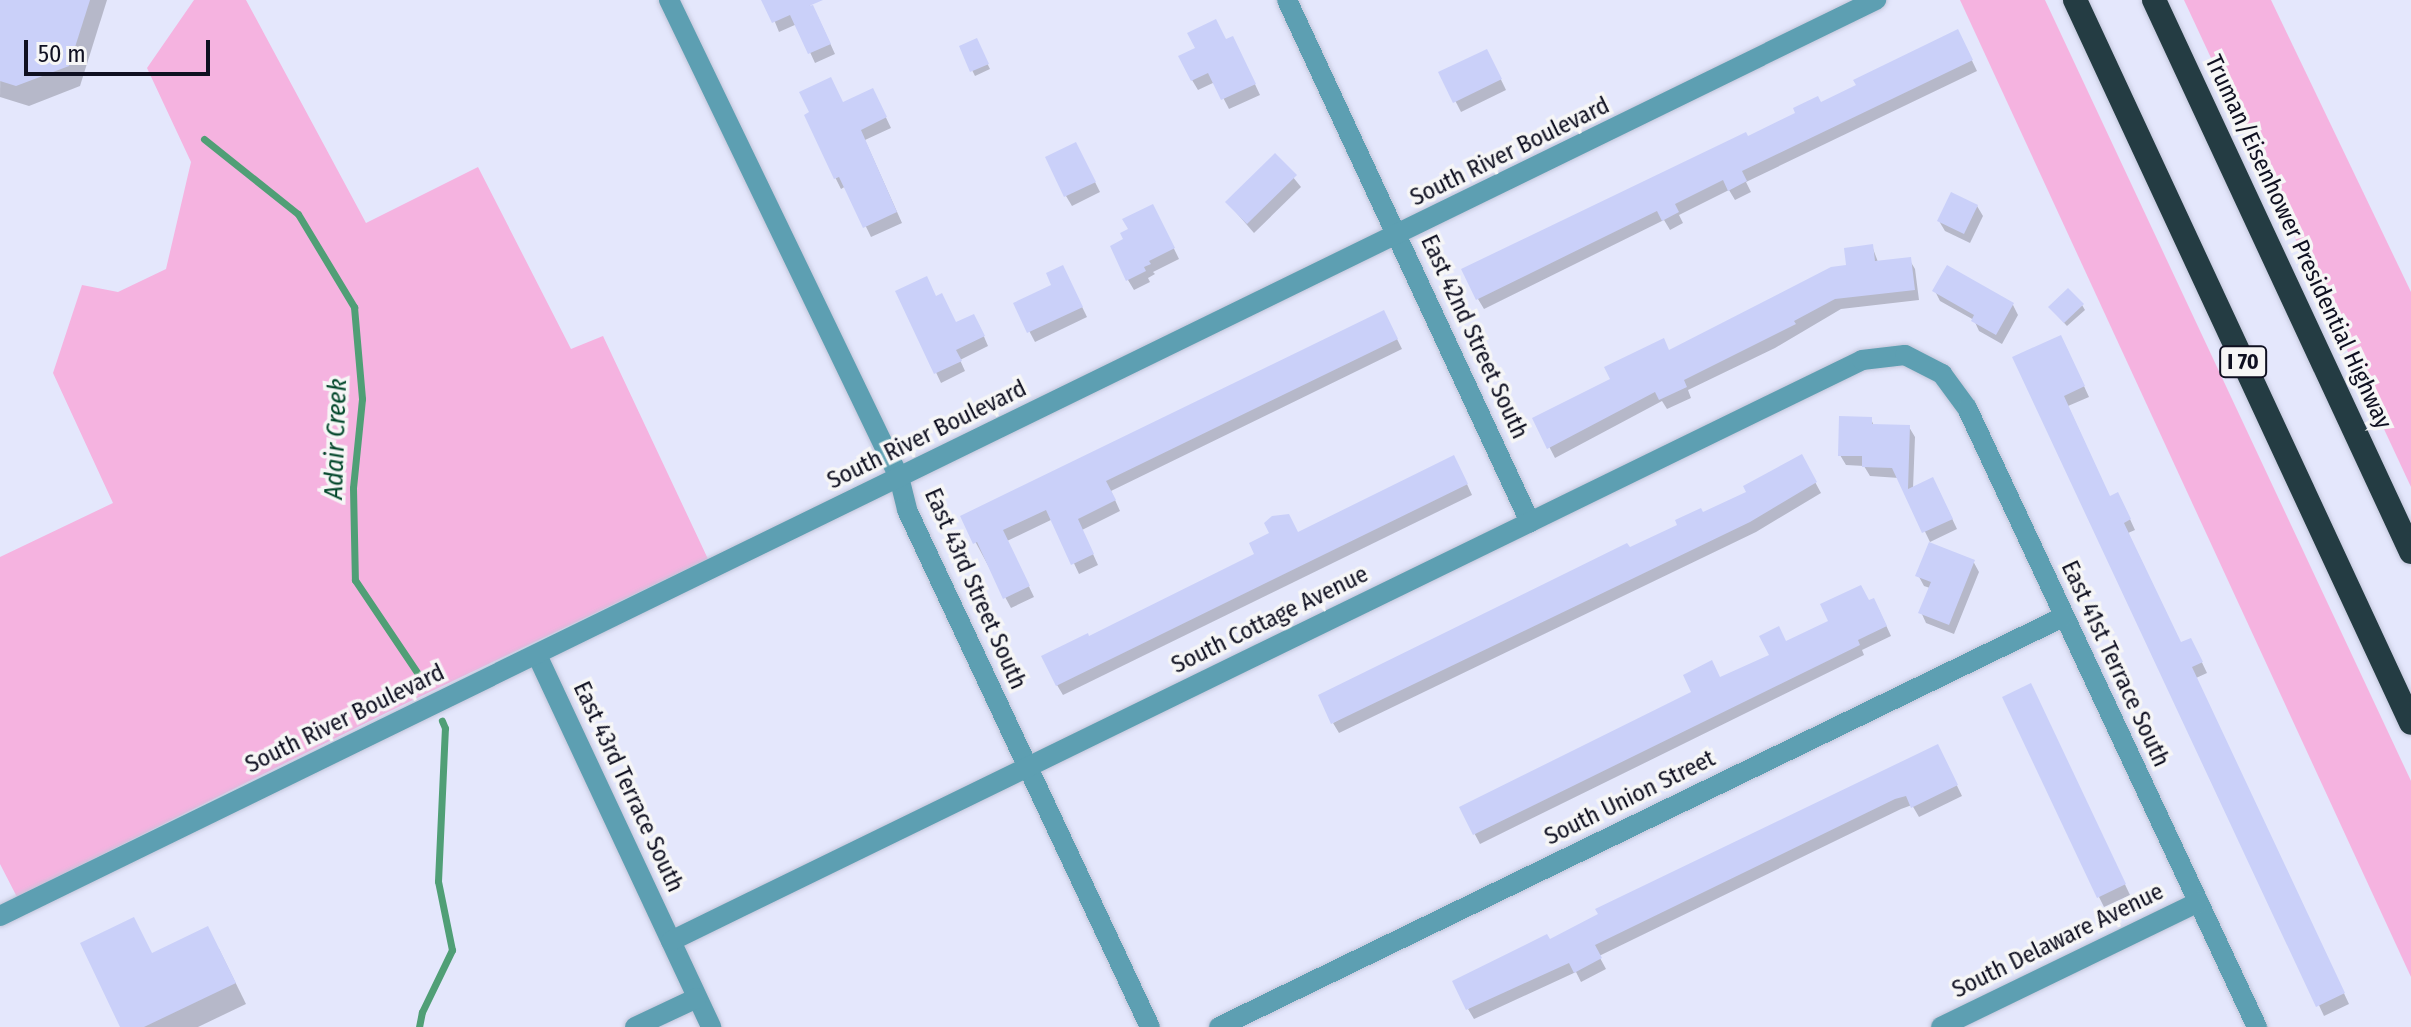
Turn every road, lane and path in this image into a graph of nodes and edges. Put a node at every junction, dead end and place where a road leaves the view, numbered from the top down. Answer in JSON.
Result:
{"nodes":[{"id":1,"x":669,"y":0,"type":"edge"},
{"id":2,"x":1287,"y":0,"type":"edge"},
{"id":3,"x":1876,"y":0,"type":"edge"},
{"id":4,"x":2075,"y":0,"type":"edge"},
{"id":5,"x":2154,"y":0,"type":"edge"},
{"id":6,"x":1398,"y":235,"type":"junction"},
{"id":7,"x":1894,"y":355,"type":"joint"},
{"id":8,"x":899,"y":477,"type":"junction"},
{"id":9,"x":1530,"y":522,"type":"junction"},
{"id":10,"x":2411,"y":552,"type":"edge"},
{"id":11,"x":2063,"y":617,"type":"junction"},
{"id":12,"x":537,"y":655,"type":"junction"},
{"id":13,"x":2411,"y":723,"type":"edge"},
{"id":14,"x":1027,"y":767,"type":"junction"},
{"id":15,"x":2198,"y":902,"type":"junction"},
{"id":16,"x":0,"y":916,"type":"edge"},
{"id":17,"x":671,"y":941,"type":"junction"},
{"id":18,"x":697,"y":998,"type":"junction"},
{"id":19,"x":635,"y":1027,"type":"edge"},
{"id":20,"x":711,"y":1027,"type":"edge"},
{"id":21,"x":1150,"y":1027,"type":"edge"},
{"id":22,"x":1219,"y":1027,"type":"edge"},
{"id":23,"x":1941,"y":1027,"type":"edge"},
{"id":24,"x":2257,"y":1027,"type":"edge"}],
"edges":[{"from":1,"to":8,"type":"street","name":"East 43rd Street South"},
{"from":2,"to":6,"type":"street","name":"East 42nd Street South"},
{"from":3,"to":6,"type":"street","name":"South River Boulevard"},
{"from":4,"to":13,"type":"highway","number":"I 70"},
{"from":5,"to":10,"type":"highway","name":"Truman/Eisenhower Presidential Highway"},
{"from":6,"to":8,"type":"street","name":"South River Boulevard"},
{"from":6,"to":9,"type":"street","name":"East 42nd Street South"},
{"from":7,"to":9,"type":"street","name":"South Cottage Avenue"},
{"from":7,"to":11,"type":"street","name":"East 41st Terrace South"},
{"from":8,"to":12,"type":"street","name":"South River Boulevard"},
{"from":8,"to":14,"type":"street","name":"East 43rd Street South"},
{"from":9,"to":14,"type":"street","name":"South Cottage Avenue"},
{"from":11,"to":15,"type":"street","name":"East 41st Terrace South"},
{"from":11,"to":22,"type":"street","name":"South Union Street"},
{"from":12,"to":16,"type":"street","name":"South River Boulevard"},
{"from":12,"to":17,"type":"street","name":"East 43rd Terrace South"},
{"from":14,"to":17,"type":"street","name":"South Cottage Avenue"},
{"from":14,"to":21,"type":"street","name":"East 43rd Street South"},
{"from":15,"to":23,"type":"street","name":"South Delaware Avenue"},
{"from":15,"to":24,"type":"street","name":"East 41st Terrace South"},
{"from":17,"to":18,"type":"street","name":"East 43rd Terrace South"},
{"from":18,"to":19,"type":"street"},
{"from":18,"to":20,"type":"street"}]}
